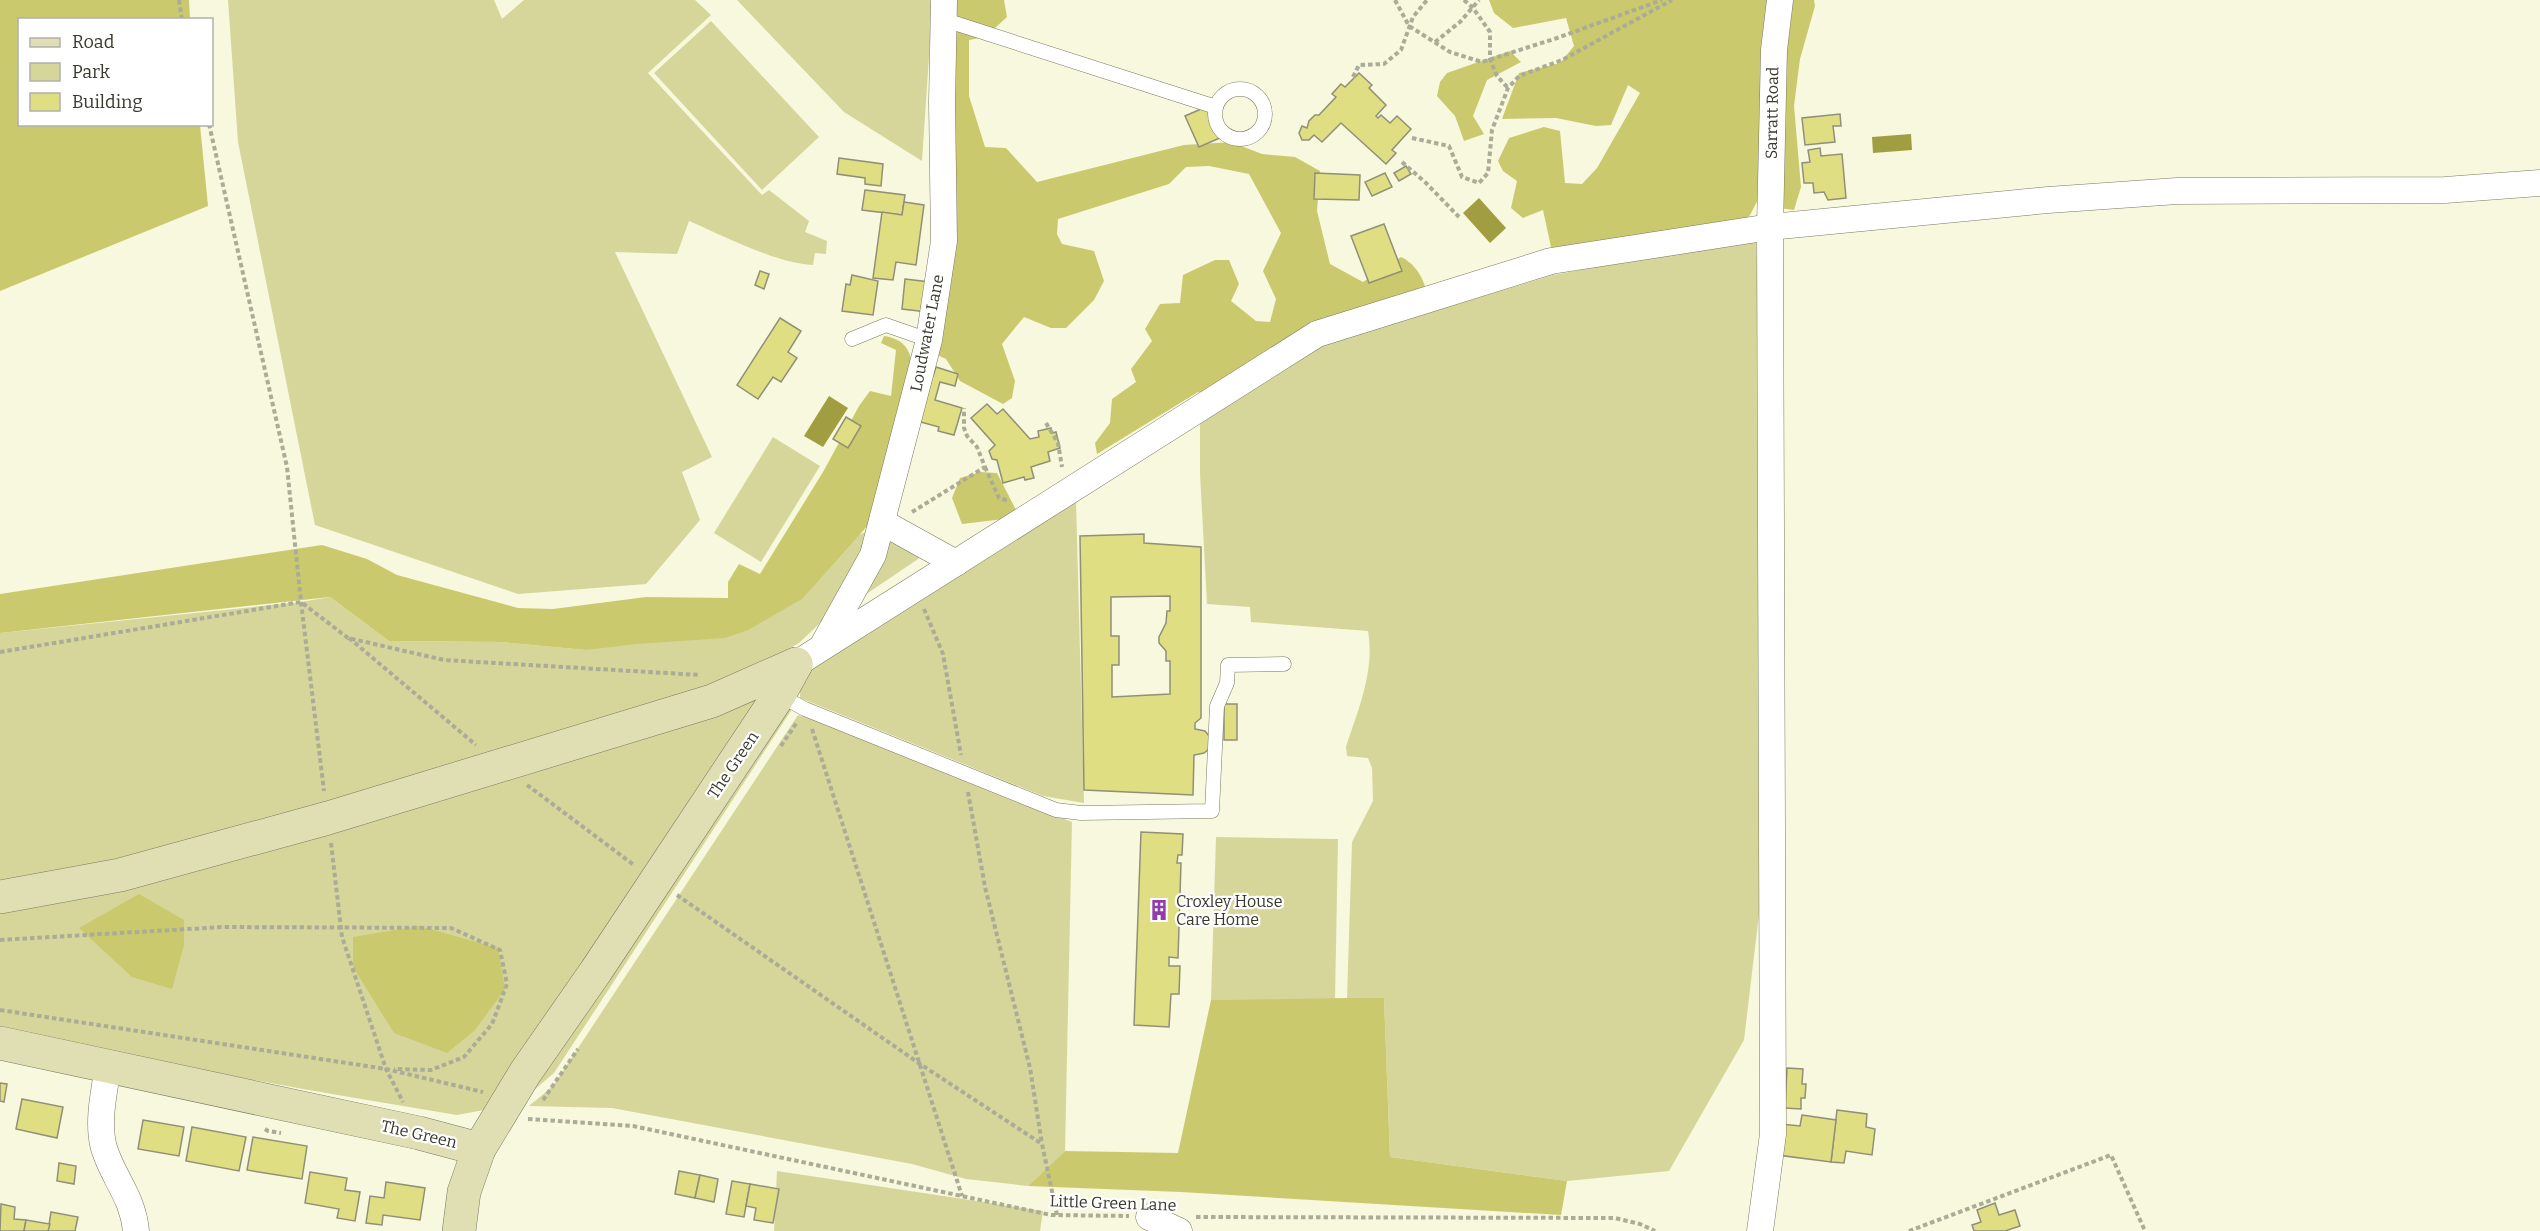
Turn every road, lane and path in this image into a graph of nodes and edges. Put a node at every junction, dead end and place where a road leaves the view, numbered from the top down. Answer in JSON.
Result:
{"nodes":[{"id":1,"x":179,"y":0,"type":"edge"},
{"id":2,"x":1395,"y":0,"type":"edge"},
{"id":3,"x":1427,"y":0,"type":"edge"},
{"id":4,"x":1464,"y":0,"type":"edge"},
{"id":5,"x":1479,"y":0,"type":"edge"},
{"id":6,"x":1662,"y":0,"type":"edge"},
{"id":7,"x":1672,"y":0,"type":"edge"},
{"id":8,"x":1780,"y":0,"type":"edge"},
{"id":9,"x":1473,"y":8,"type":"junction"},
{"id":10,"x":945,"y":10,"type":"edge"},
{"id":11,"x":182,"y":18,"type":"edge"},
{"id":12,"x":1410,"y":26,"type":"junction"},
{"id":13,"x":1435,"y":42,"type":"junction"},
{"id":14,"x":1490,"y":59,"type":"junction"},
{"id":15,"x":1353,"y":77,"type":"dead end"},
{"id":16,"x":1508,"y":88,"type":"junction"},
{"id":17,"x":1216,"y":107,"type":"dead end"},
{"id":18,"x":209,"y":126,"type":"edge"},
{"id":19,"x":1412,"y":138,"type":"dead end"},
{"id":20,"x":1402,"y":162,"type":"dead end"},
{"id":21,"x":2540,"y":183,"type":"edge"},
{"id":22,"x":1459,"y":217,"type":"dead end"},
{"id":23,"x":1770,"y":227,"type":"junction"},
{"id":24,"x":852,"y":339,"type":"dead end"},
{"id":25,"x":929,"y":340,"type":"junction"},
{"id":26,"x":964,"y":408,"type":"dead end"},
{"id":27,"x":1046,"y":423,"type":"dead end"},
{"id":28,"x":985,"y":467,"type":"junction"},
{"id":29,"x":1062,"y":474,"type":"dead end"},
{"id":30,"x":1013,"y":501,"type":"dead end"},
{"id":31,"x":883,"y":522,"type":"junction"},
{"id":32,"x":956,"y":563,"type":"junction"},
{"id":33,"x":915,"y":589,"type":"junction"},
{"id":34,"x":300,"y":602,"type":"junction"},
{"id":35,"x":348,"y":638,"type":"junction"},
{"id":36,"x":0,"y":652,"type":"edge"},
{"id":37,"x":809,"y":656,"type":"junction"},
{"id":38,"x":1284,"y":664,"type":"dead end"},
{"id":39,"x":711,"y":674,"type":"dead end"},
{"id":40,"x":792,"y":702,"type":"junction"},
{"id":41,"x":500,"y":765,"type":"junction"},
{"id":42,"x":965,"y":773,"type":"junction"},
{"id":43,"x":328,"y":818,"type":"junction"},
{"id":44,"x":656,"y":881,"type":"junction"},
{"id":45,"x":0,"y":897,"type":"edge"},
{"id":46,"x":341,"y":927,"type":"junction"},
{"id":47,"x":0,"y":940,"type":"edge"},
{"id":48,"x":0,"y":1010,"type":"edge"},
{"id":49,"x":0,"y":1043,"type":"edge"},
{"id":50,"x":920,"y":1064,"type":"junction"},
{"id":51,"x":108,"y":1068,"type":"junction"},
{"id":52,"x":386,"y":1069,"type":"junction"},
{"id":53,"x":519,"y":1115,"type":"junction"},
{"id":54,"x":419,"y":1133,"type":"junction"},
{"id":55,"x":1042,"y":1144,"type":"junction"},
{"id":56,"x":479,"y":1149,"type":"junction"},
{"id":57,"x":962,"y":1196,"type":"junction"},
{"id":58,"x":1057,"y":1215,"type":"junction"},
{"id":59,"x":1149,"y":1217,"type":"junction"},
{"id":60,"x":136,"y":1231,"type":"edge"},
{"id":61,"x":459,"y":1231,"type":"edge"},
{"id":62,"x":1179,"y":1231,"type":"edge"},
{"id":63,"x":1655,"y":1231,"type":"edge"},
{"id":64,"x":1760,"y":1231,"type":"edge"},
{"id":65,"x":1910,"y":1231,"type":"edge"},
{"id":66,"x":2145,"y":1231,"type":"edge"}],
"edges":[{"from":1,"to":11,"type":"path"},
{"from":2,"to":12,"type":"path"},
{"from":3,"to":12,"type":"path"},
{"from":4,"to":9,"type":"path"},
{"from":5,"to":9,"type":"path"},
{"from":6,"to":14,"type":"path"},
{"from":7,"to":16,"type":"path"},
{"from":8,"to":23,"type":"street","name":"Sarratt Road"},
{"from":9,"to":13,"type":"path"},
{"from":9,"to":14,"type":"path"},
{"from":10,"to":17,"type":"lane"},
{"from":10,"to":25,"type":"street","name":"Loudwater Lane"},
{"from":12,"to":13,"type":"path"},
{"from":12,"to":15,"type":"path"},
{"from":13,"to":14,"type":"path"},
{"from":14,"to":16,"type":"path"},
{"from":16,"to":19,"type":"path"},
{"from":18,"to":34,"type":"path"},
{"from":20,"to":22,"type":"path"},
{"from":21,"to":23,"type":"street"},
{"from":23,"to":32,"type":"street"},
{"from":23,"to":64,"type":"street","name":"Sarratt Road"},
{"from":24,"to":25,"type":"lane"},
{"from":25,"to":31,"type":"street","name":"Loudwater Lane"},
{"from":26,"to":28,"type":"path"},
{"from":27,"to":29,"type":"path"},
{"from":28,"to":30,"type":"path"},
{"from":28,"to":31,"type":"path"},
{"from":31,"to":32,"type":"street"},
{"from":31,"to":37,"type":"street","name":"Loudwater Lane"},
{"from":32,"to":33,"type":"street"},
{"from":33,"to":37,"type":"street"},
{"from":33,"to":42,"type":"path"},
{"from":34,"to":35,"type":"path"},
{"from":34,"to":36,"type":"path"},
{"from":34,"to":43,"type":"path"},
{"from":35,"to":39,"type":"path"},
{"from":35,"to":41,"type":"path"},
{"from":37,"to":40,"type":"street","name":"The Green"},
{"from":37,"to":41,"type":"street"},
{"from":38,"to":42,"type":"lane"},
{"from":40,"to":42,"type":"lane"},
{"from":40,"to":44,"type":"street","name":"The Green"},
{"from":40,"to":50,"type":"path"},
{"from":41,"to":43,"type":"street"},
{"from":41,"to":44,"type":"path"},
{"from":42,"to":55,"type":"path"},
{"from":43,"to":45,"type":"street"},
{"from":43,"to":46,"type":"path"},
{"from":44,"to":50,"type":"path"},
{"from":44,"to":53,"type":"street","name":"The Green"},
{"from":46,"to":47,"type":"path"},
{"from":46,"to":52,"type":"path"},
{"from":46,"to":52,"type":"path"},
{"from":48,"to":52,"type":"path"},
{"from":49,"to":51,"type":"street","name":"The Green"},
{"from":50,"to":55,"type":"path"},
{"from":50,"to":57,"type":"path"},
{"from":51,"to":54,"type":"street","name":"The Green"},
{"from":51,"to":60,"type":"street"},
{"from":52,"to":53,"type":"path"},
{"from":52,"to":54,"type":"path"},
{"from":53,"to":56,"type":"street","name":"The Green"},
{"from":53,"to":57,"type":"path","name":"Little Green Lane"},
{"from":54,"to":56,"type":"street","name":"The Green"},
{"from":55,"to":58,"type":"path"},
{"from":56,"to":61,"type":"street"},
{"from":57,"to":58,"type":"path","name":"Little Green Lane"},
{"from":58,"to":59,"type":"path","name":"Little Green Lane"},
{"from":59,"to":62,"type":"street"},
{"from":59,"to":63,"type":"path","name":"Little Green Lane"},
{"from":65,"to":66,"type":"path"}]}
